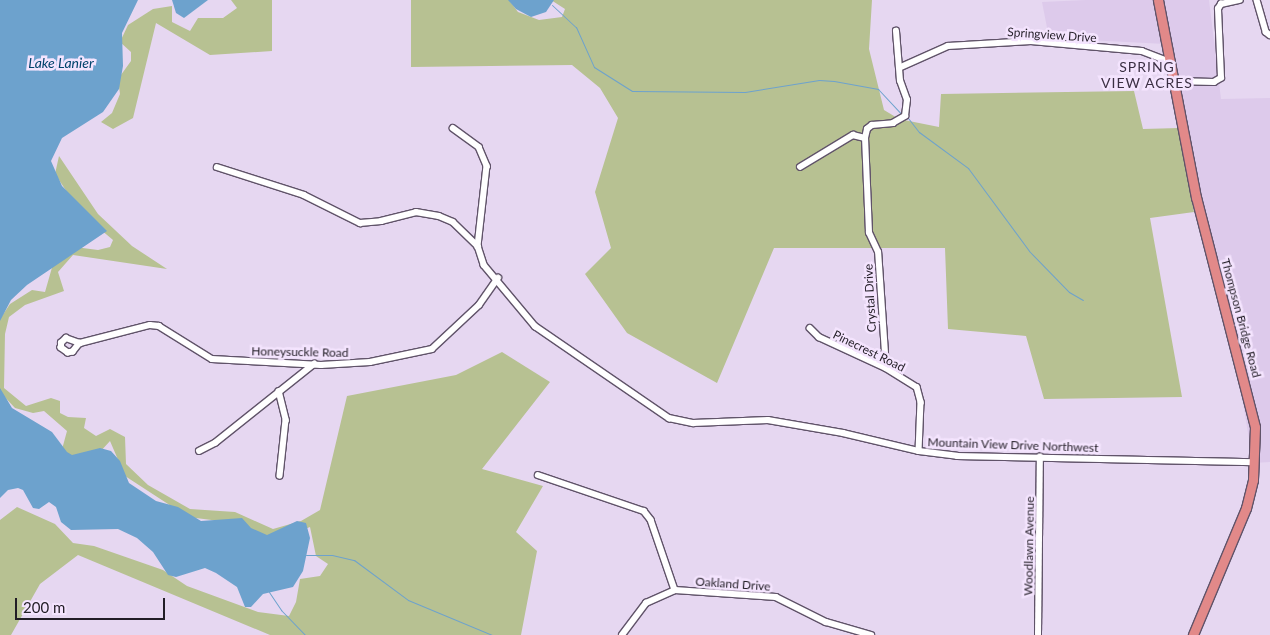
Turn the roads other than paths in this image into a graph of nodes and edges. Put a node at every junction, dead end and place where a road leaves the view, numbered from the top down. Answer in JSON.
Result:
{"nodes":[{"id":1,"x":1158,"y":0,"type":"edge"},
{"id":2,"x":1240,"y":0,"type":"edge"},
{"id":3,"x":1257,"y":0,"type":"edge"},
{"id":4,"x":896,"y":31,"type":"dead end"},
{"id":5,"x":1270,"y":35,"type":"edge"},
{"id":6,"x":1170,"y":65,"type":"junction"},
{"id":7,"x":901,"y":66,"type":"junction"},
{"id":8,"x":1173,"y":82,"type":"junction"},
{"id":9,"x":453,"y":128,"type":"dead end"},
{"id":10,"x":865,"y":138,"type":"junction"},
{"id":11,"x":217,"y":167,"type":"dead end"},
{"id":12,"x":800,"y":167,"type":"dead end"},
{"id":13,"x":478,"y":246,"type":"junction"},
{"id":14,"x":498,"y":278,"type":"junction"},
{"id":15,"x":810,"y":328,"type":"dead end"},
{"id":16,"x":80,"y":343,"type":"dead end"},
{"id":17,"x":314,"y":364,"type":"junction"},
{"id":18,"x":886,"y":368,"type":"junction"},
{"id":19,"x":279,"y":391,"type":"junction"},
{"id":20,"x":199,"y":451,"type":"dead end"},
{"id":21,"x":919,"y":452,"type":"junction"},
{"id":22,"x":1040,"y":457,"type":"junction"},
{"id":23,"x":1255,"y":462,"type":"junction"},
{"id":24,"x":538,"y":475,"type":"dead end"},
{"id":25,"x":280,"y":476,"type":"dead end"},
{"id":26,"x":675,"y":590,"type":"junction"},
{"id":27,"x":622,"y":635,"type":"edge"},
{"id":28,"x":871,"y":635,"type":"edge"},
{"id":29,"x":1038,"y":635,"type":"edge"},
{"id":30,"x":1193,"y":635,"type":"edge"}],
"edges":[{"from":1,"to":6,"type":"highway","name":"Thompson Bridge Road"},
{"from":2,"to":8,"type":"street"},
{"from":3,"to":5,"type":"street"},
{"from":4,"to":7,"type":"street"},
{"from":6,"to":7,"type":"street","name":"Springview Drive"},
{"from":6,"to":8,"type":"highway","name":"Thompson Bridge Road"},
{"from":7,"to":10,"type":"street"},
{"from":8,"to":23,"type":"highway","name":"Thompson Bridge Road"},
{"from":9,"to":13,"type":"street"},
{"from":10,"to":12,"type":"street"},
{"from":10,"to":18,"type":"street","name":"Crystal Drive"},
{"from":11,"to":13,"type":"street"},
{"from":13,"to":14,"type":"street","name":"Mountain View Drive Northwest"},
{"from":14,"to":17,"type":"street","name":"Honeysuckle Road"},
{"from":14,"to":21,"type":"street","name":"Mountain View Drive Northwest"},
{"from":15,"to":18,"type":"street","name":"Pinecrest Road"},
{"from":16,"to":17,"type":"street","name":"Honeysuckle Road"},
{"from":17,"to":19,"type":"street"},
{"from":18,"to":21,"type":"street","name":"Pinecrest Road"},
{"from":19,"to":20,"type":"street"},
{"from":19,"to":25,"type":"street"},
{"from":21,"to":22,"type":"street","name":"Mountain View Drive Northwest"},
{"from":22,"to":23,"type":"street","name":"Mountain View Drive Northwest"},
{"from":22,"to":29,"type":"street","name":"Woodlawn Avenue"},
{"from":23,"to":30,"type":"highway","name":"Thompson Bridge Road"},
{"from":24,"to":26,"type":"street"},
{"from":26,"to":27,"type":"street"},
{"from":26,"to":28,"type":"street","name":"Oakland Drive"}]}
